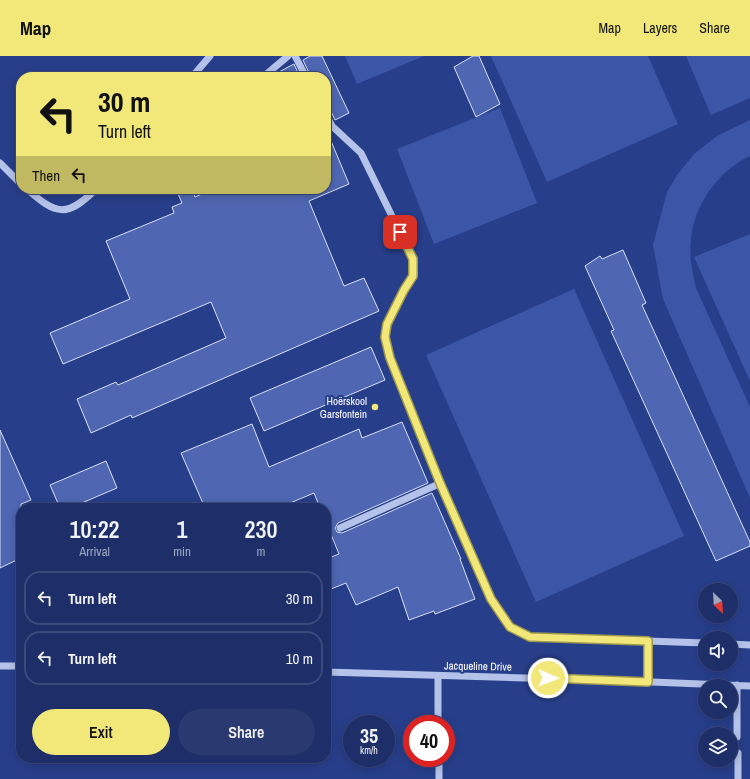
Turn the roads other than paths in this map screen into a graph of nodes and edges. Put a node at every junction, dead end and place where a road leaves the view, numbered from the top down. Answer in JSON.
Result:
{"nodes":[{"id":1,"x":210,"y":56,"type":"edge"},
{"id":2,"x":288,"y":56,"type":"edge"},
{"id":3,"x":294,"y":56,"type":"edge"},
{"id":4,"x":196,"y":72,"type":"edge"},
{"id":5,"x":269,"y":72,"type":"edge"},
{"id":6,"x":303,"y":72,"type":"edge"},
{"id":7,"x":331,"y":124,"type":"edge"},
{"id":8,"x":0,"y":163,"type":"edge"},
{"id":9,"x":16,"y":179,"type":"edge"},
{"id":10,"x":33,"y":194,"type":"edge"},
{"id":11,"x":91,"y":194,"type":"edge"},
{"id":12,"x":440,"y":483,"type":"junction"},
{"id":13,"x":340,"y":528,"type":"dead end"},
{"id":14,"x":648,"y":641,"type":"junction"},
{"id":15,"x":698,"y":643,"type":"edge"},
{"id":16,"x":738,"y":644,"type":"edge"},
{"id":17,"x":750,"y":645,"type":"edge"},
{"id":18,"x":0,"y":666,"type":"edge"},
{"id":19,"x":16,"y":666,"type":"edge"},
{"id":20,"x":331,"y":672,"type":"edge"},
{"id":21,"x":438,"y":676,"type":"junction"},
{"id":22,"x":648,"y":682,"type":"junction"},
{"id":23,"x":698,"y":684,"type":"edge"},
{"id":24,"x":738,"y":685,"type":"edge"},
{"id":25,"x":750,"y":686,"type":"edge"},
{"id":26,"x":438,"y":715,"type":"edge"},
{"id":27,"x":439,"y":767,"type":"edge"},
{"id":28,"x":738,"y":767,"type":"edge"},
{"id":29,"x":439,"y":779,"type":"edge"},
{"id":30,"x":738,"y":779,"type":"edge"}],
"edges":[{"from":1,"to":4,"type":"street"},
{"from":2,"to":5,"type":"street"},
{"from":3,"to":6,"type":"street"},
{"from":7,"to":12,"type":"street"},
{"from":8,"to":9,"type":"street"},
{"from":10,"to":11,"type":"street"},
{"from":12,"to":13,"type":"street"},
{"from":12,"to":14,"type":"street"},
{"from":14,"to":15,"type":"street"},
{"from":14,"to":22,"type":"street"},
{"from":16,"to":17,"type":"street"},
{"from":18,"to":19,"type":"street"},
{"from":20,"to":21,"type":"street","name":"Jacqueline Drive"},
{"from":21,"to":22,"type":"street","name":"Jacqueline Drive"},
{"from":21,"to":26,"type":"street"},
{"from":22,"to":23,"type":"street","name":"Jacqueline Drive"},
{"from":24,"to":25,"type":"street","name":"Jacqueline Drive"},
{"from":27,"to":29,"type":"street"},
{"from":28,"to":30,"type":"street"}]}
